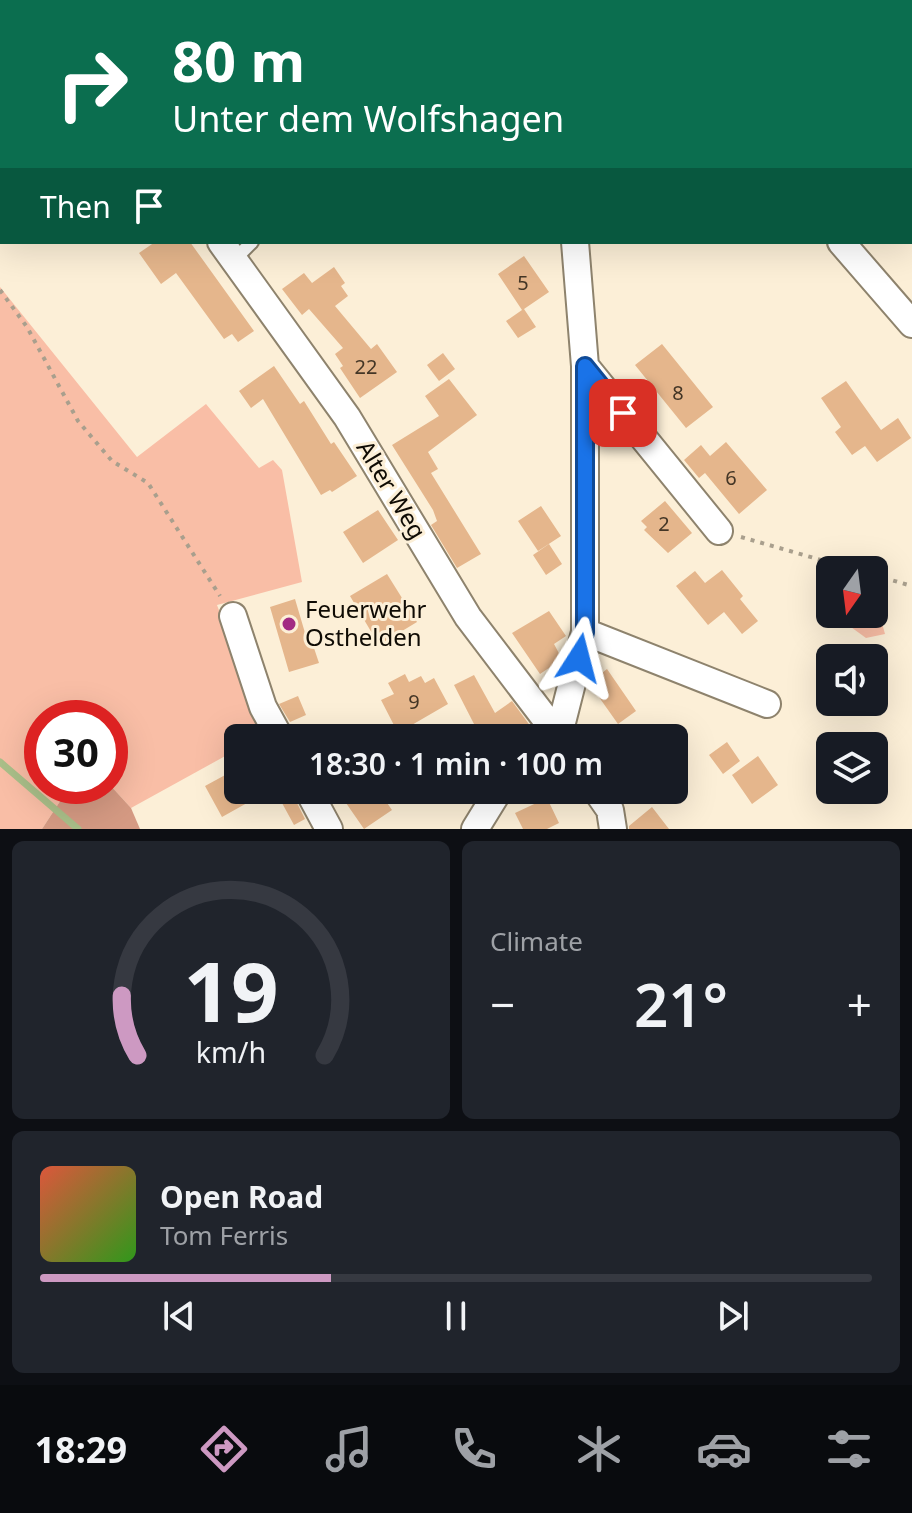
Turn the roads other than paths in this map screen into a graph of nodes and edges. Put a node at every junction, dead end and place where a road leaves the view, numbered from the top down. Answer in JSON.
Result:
{"nodes":[{"id":1,"x":575,"y":244,"type":"edge"},
{"id":2,"x":843,"y":244,"type":"edge"},
{"id":3,"x":236,"y":248,"type":"edge"},
{"id":4,"x":912,"y":324,"type":"edge"},
{"id":5,"x":585,"y":366,"type":"junction"},
{"id":6,"x":719,"y":531,"type":"road end"},
{"id":7,"x":233,"y":616,"type":"road end"},
{"id":8,"x":585,"y":632,"type":"junction"},
{"id":9,"x":767,"y":704,"type":"dead end"},
{"id":10,"x":272,"y":724,"type":"edge"},
{"id":11,"x":548,"y":724,"type":"edge"},
{"id":12,"x":562,"y":724,"type":"edge"},
{"id":13,"x":316,"y":804,"type":"edge"},
{"id":14,"x":490,"y":804,"type":"edge"},
{"id":15,"x":606,"y":804,"type":"edge"},
{"id":16,"x":329,"y":829,"type":"edge"},
{"id":17,"x":475,"y":829,"type":"edge"},
{"id":18,"x":613,"y":829,"type":"edge"}],
"edges":[{"from":1,"to":5,"type":"street"},
{"from":2,"to":4,"type":"street"},
{"from":3,"to":11,"type":"street","name":"Alter Weg"},
{"from":5,"to":6,"type":"street"},
{"from":5,"to":8,"type":"street"},
{"from":7,"to":10,"type":"street"},
{"from":8,"to":9,"type":"street"},
{"from":8,"to":12,"type":"street"},
{"from":13,"to":16,"type":"street"},
{"from":14,"to":17,"type":"street"},
{"from":15,"to":18,"type":"street"}]}
